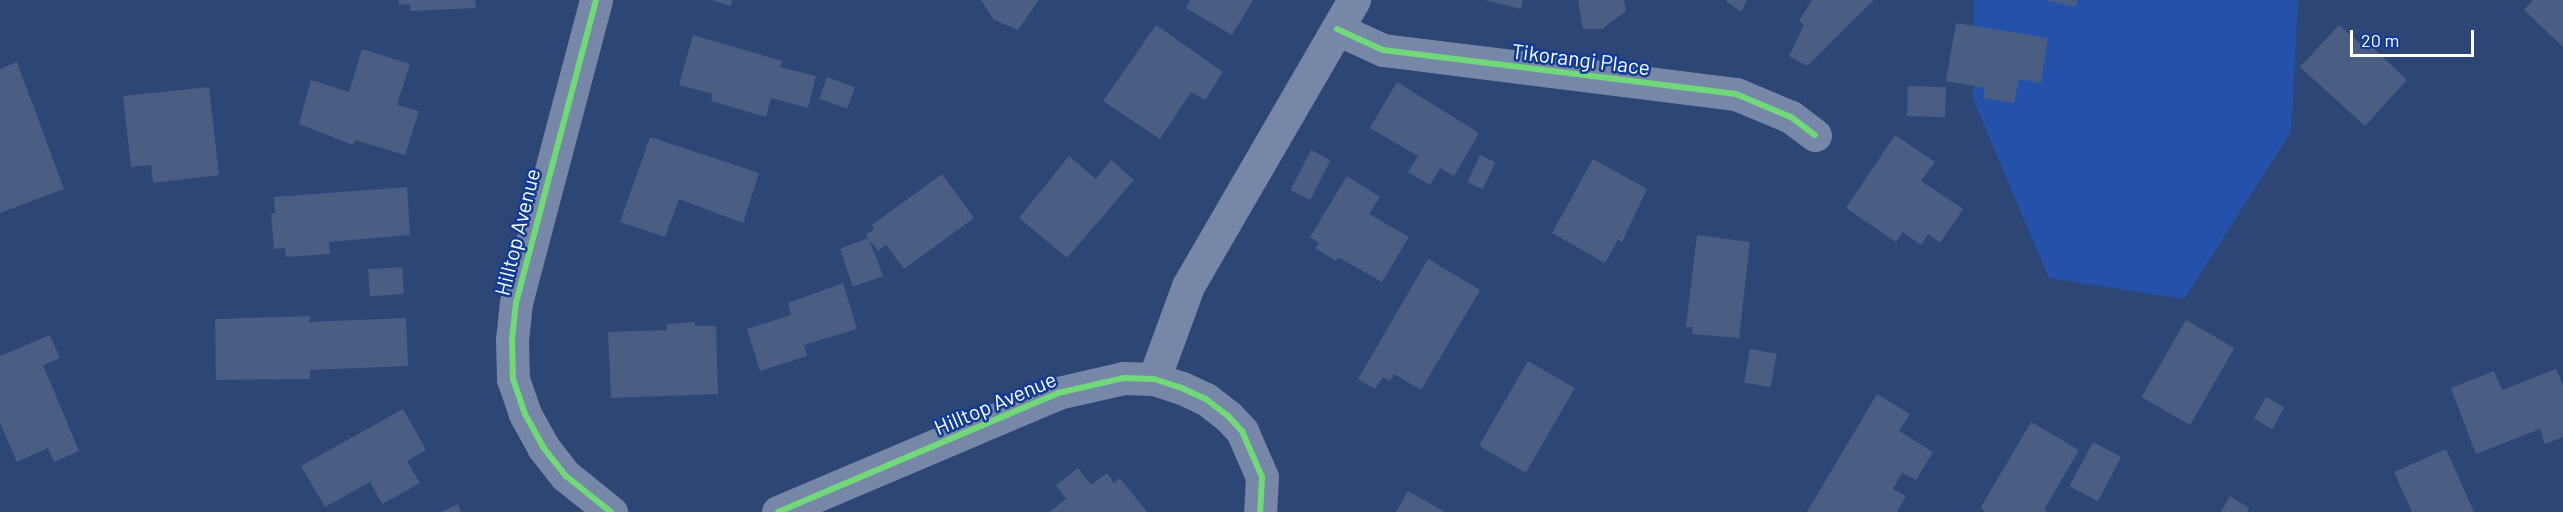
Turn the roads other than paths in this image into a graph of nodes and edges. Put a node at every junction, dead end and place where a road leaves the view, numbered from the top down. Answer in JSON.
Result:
{"nodes":[{"id":1,"x":596,"y":0,"type":"edge"},
{"id":2,"x":1354,"y":0,"type":"edge"},
{"id":3,"x":1336,"y":29,"type":"junction"},
{"id":4,"x":1815,"y":135,"type":"dead end"},
{"id":5,"x":1154,"y":379,"type":"junction"},
{"id":6,"x":612,"y":512,"type":"edge"},
{"id":7,"x":778,"y":512,"type":"edge"},
{"id":8,"x":1260,"y":512,"type":"edge"}],
"edges":[{"from":1,"to":6,"type":"street","name":"Hilltop Avenue"},
{"from":2,"to":3,"type":"street"},
{"from":3,"to":4,"type":"street","name":"Tikorangi Place"},
{"from":3,"to":5,"type":"street"},
{"from":5,"to":7,"type":"street","name":"Hilltop Avenue"},
{"from":5,"to":8,"type":"street","name":"Hilltop Avenue"}]}
